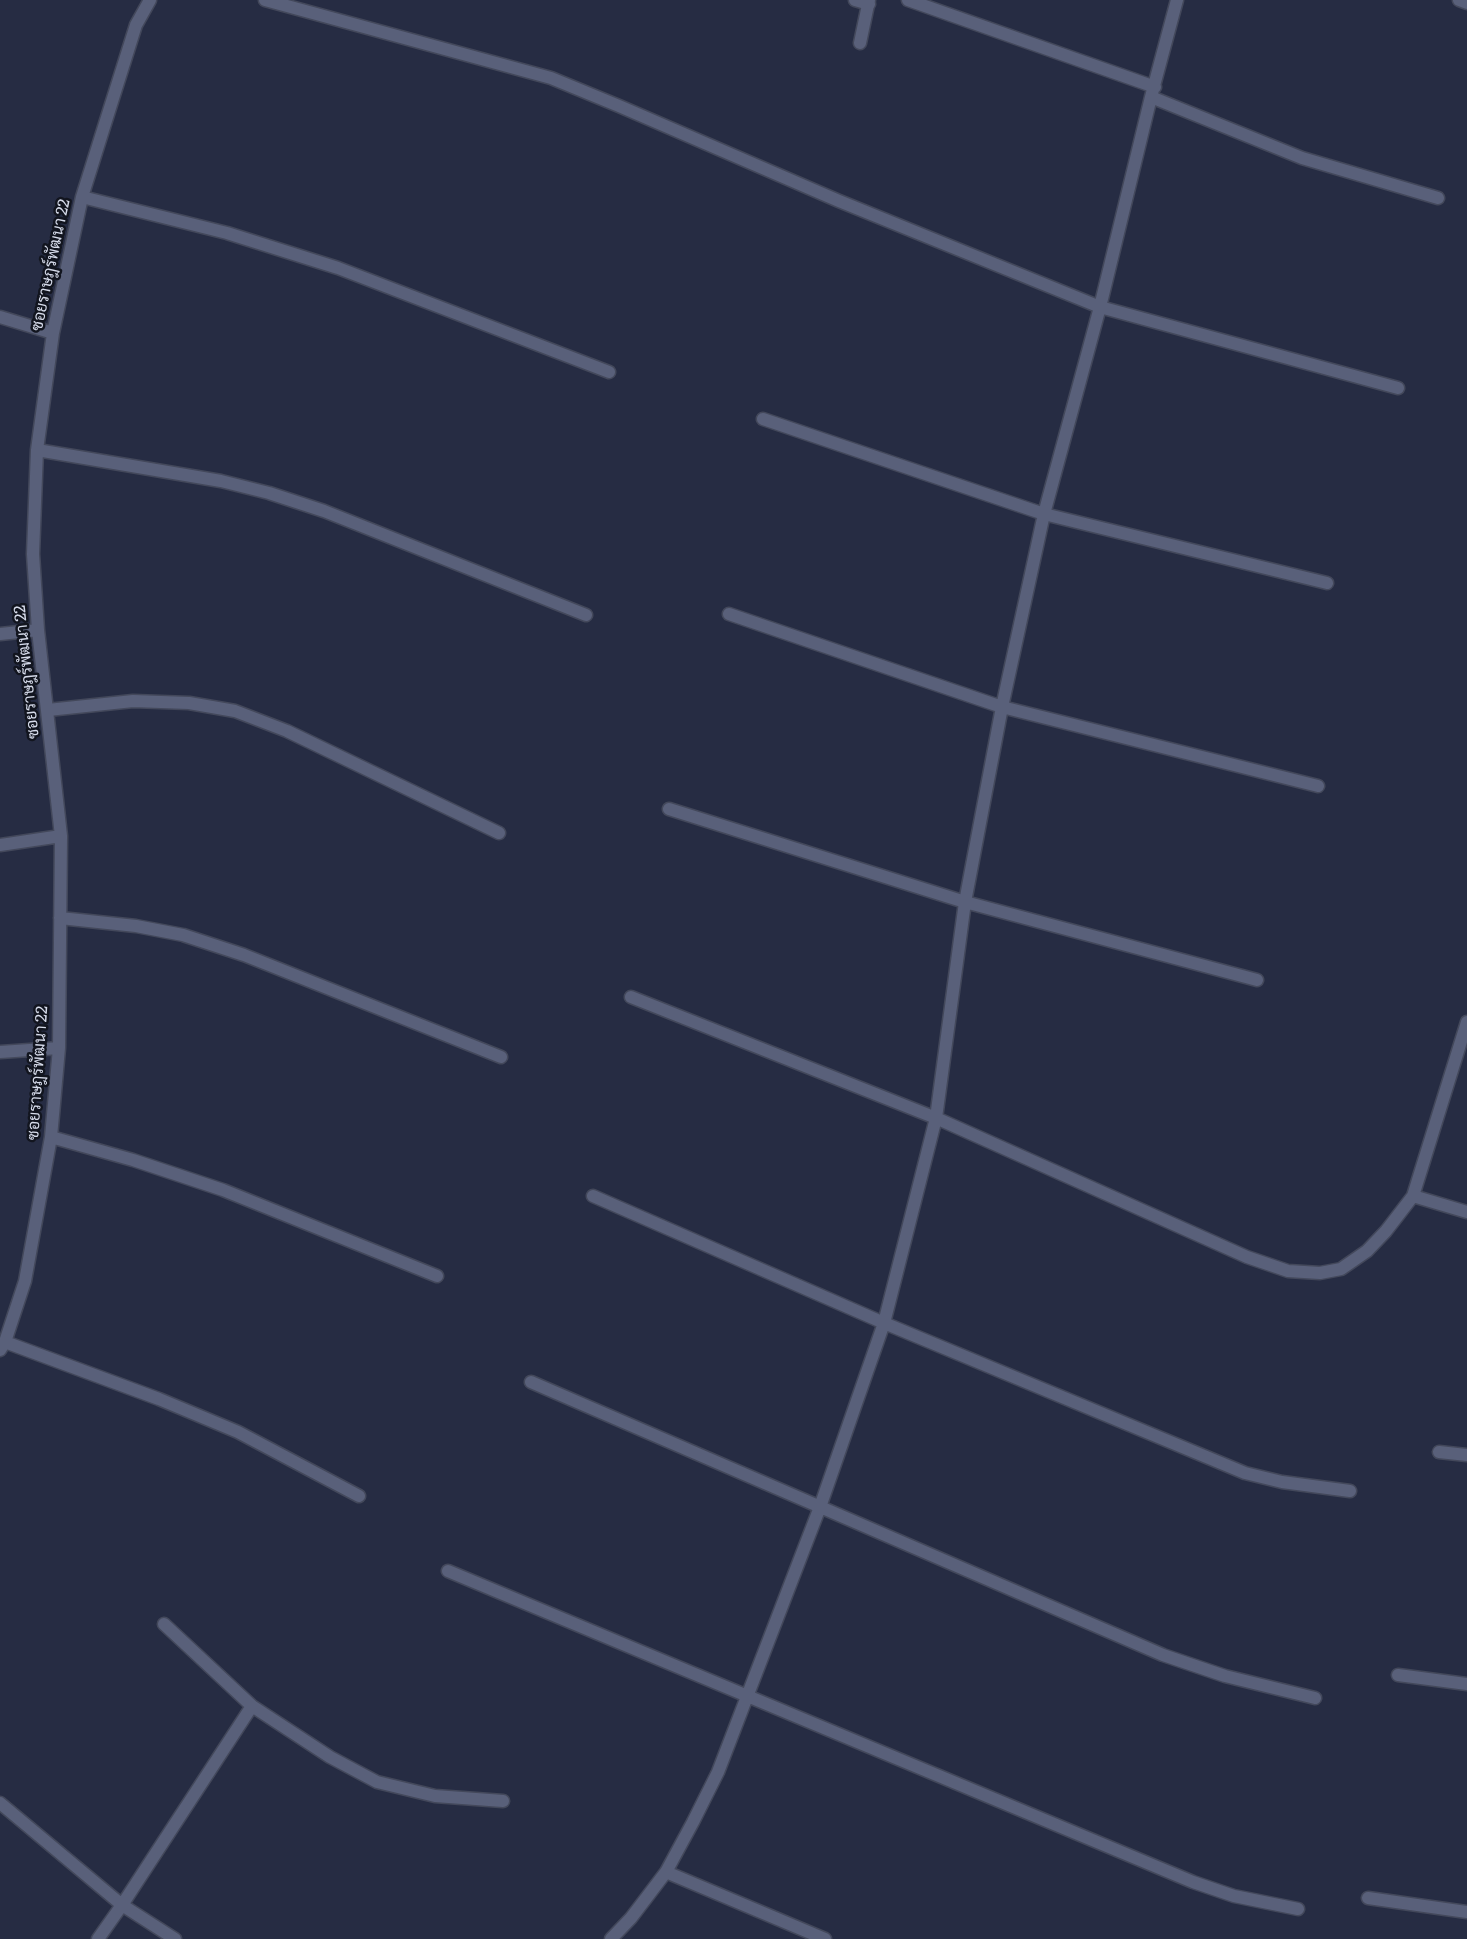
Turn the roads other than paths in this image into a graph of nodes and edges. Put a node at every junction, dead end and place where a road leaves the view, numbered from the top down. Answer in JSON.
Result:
{"nodes":[{"id":1,"x":150,"y":0,"type":"edge"},
{"id":2,"x":265,"y":0,"type":"edge"},
{"id":3,"x":855,"y":0,"type":"edge"},
{"id":4,"x":908,"y":0,"type":"edge"},
{"id":5,"x":1178,"y":0,"type":"edge"},
{"id":6,"x":1459,"y":0,"type":"edge"},
{"id":7,"x":869,"y":2,"type":"edge"},
{"id":8,"x":1467,"y":3,"type":"edge"},
{"id":9,"x":860,"y":43,"type":"dead end"},
{"id":10,"x":1153,"y":92,"type":"junction"},
{"id":11,"x":82,"y":197,"type":"junction"},
{"id":12,"x":1438,"y":198,"type":"dead end"},
{"id":13,"x":1100,"y":307,"type":"junction"},
{"id":14,"x":0,"y":317,"type":"edge"},
{"id":15,"x":53,"y":333,"type":"junction"},
{"id":16,"x":609,"y":372,"type":"dead end"},
{"id":17,"x":1398,"y":388,"type":"dead end"},
{"id":18,"x":763,"y":420,"type":"dead end"},
{"id":19,"x":37,"y":450,"type":"junction"},
{"id":20,"x":1044,"y":514,"type":"junction"},
{"id":21,"x":1327,"y":583,"type":"dead end"},
{"id":22,"x":729,"y":614,"type":"dead end"},
{"id":23,"x":586,"y":615,"type":"dead end"},
{"id":24,"x":38,"y":630,"type":"junction"},
{"id":25,"x":0,"y":634,"type":"edge"},
{"id":26,"x":1002,"y":707,"type":"junction"},
{"id":27,"x":48,"y":710,"type":"junction"},
{"id":28,"x":1318,"y":786,"type":"dead end"},
{"id":29,"x":669,"y":809,"type":"dead end"},
{"id":30,"x":499,"y":833,"type":"dead end"},
{"id":31,"x":61,"y":836,"type":"junction"},
{"id":32,"x":0,"y":845,"type":"edge"},
{"id":33,"x":965,"y":902,"type":"junction"},
{"id":34,"x":60,"y":918,"type":"junction"},
{"id":35,"x":1257,"y":980,"type":"dead end"},
{"id":36,"x":631,"y":997,"type":"dead end"},
{"id":37,"x":1467,"y":1022,"type":"edge"},
{"id":38,"x":59,"y":1048,"type":"junction"},
{"id":39,"x":0,"y":1052,"type":"edge"},
{"id":40,"x":501,"y":1057,"type":"dead end"},
{"id":41,"x":936,"y":1118,"type":"junction"},
{"id":42,"x":51,"y":1137,"type":"junction"},
{"id":43,"x":593,"y":1196,"type":"dead end"},
{"id":44,"x":1413,"y":1196,"type":"junction"},
{"id":45,"x":1467,"y":1212,"type":"edge"},
{"id":46,"x":437,"y":1276,"type":"dead end"},
{"id":47,"x":884,"y":1323,"type":"junction"},
{"id":48,"x":2,"y":1346,"type":"edge"},
{"id":49,"x":531,"y":1382,"type":"dead end"},
{"id":50,"x":1439,"y":1452,"type":"dead end"},
{"id":51,"x":1467,"y":1456,"type":"edge"},
{"id":52,"x":1350,"y":1491,"type":"dead end"},
{"id":53,"x":359,"y":1496,"type":"dead end"},
{"id":54,"x":820,"y":1507,"type":"junction"},
{"id":55,"x":448,"y":1571,"type":"dead end"},
{"id":56,"x":164,"y":1624,"type":"dead end"},
{"id":57,"x":1398,"y":1675,"type":"dead end"},
{"id":58,"x":1467,"y":1684,"type":"edge"},
{"id":59,"x":748,"y":1695,"type":"junction"},
{"id":60,"x":1315,"y":1698,"type":"dead end"},
{"id":61,"x":252,"y":1706,"type":"junction"},
{"id":62,"x":503,"y":1801,"type":"dead end"},
{"id":63,"x":0,"y":1803,"type":"edge"},
{"id":64,"x":666,"y":1872,"type":"junction"},
{"id":65,"x":1368,"y":1898,"type":"dead end"},
{"id":66,"x":122,"y":1905,"type":"junction"},
{"id":67,"x":1298,"y":1909,"type":"dead end"},
{"id":68,"x":1467,"y":1912,"type":"edge"},
{"id":69,"x":98,"y":1939,"type":"edge"},
{"id":70,"x":175,"y":1939,"type":"edge"},
{"id":71,"x":610,"y":1939,"type":"edge"},
{"id":72,"x":825,"y":1939,"type":"edge"}],
"edges":[{"from":1,"to":11,"type":"street","name":"ซอยราษฎร์พัฒนา 22"},
{"from":2,"to":13,"type":"street"},
{"from":3,"to":7,"type":"street"},
{"from":4,"to":10,"type":"street"},
{"from":5,"to":10,"type":"street"},
{"from":6,"to":8,"type":"street"},
{"from":7,"to":9,"type":"street"},
{"from":10,"to":12,"type":"street"},
{"from":10,"to":13,"type":"street"},
{"from":11,"to":15,"type":"street","name":"ซอยราษฎร์พัฒนา 22"},
{"from":11,"to":16,"type":"street"},
{"from":13,"to":17,"type":"street"},
{"from":13,"to":20,"type":"street"},
{"from":14,"to":15,"type":"street"},
{"from":15,"to":19,"type":"street","name":"ซอยราษฎร์พัฒนา 22"},
{"from":18,"to":20,"type":"street"},
{"from":19,"to":23,"type":"street"},
{"from":19,"to":24,"type":"street","name":"ซอยราษฎร์พัฒนา 22"},
{"from":20,"to":21,"type":"street"},
{"from":20,"to":26,"type":"street"},
{"from":22,"to":26,"type":"street"},
{"from":24,"to":25,"type":"street"},
{"from":24,"to":27,"type":"street","name":"ซอยราษฎร์พัฒนา 22"},
{"from":26,"to":28,"type":"street"},
{"from":26,"to":33,"type":"street"},
{"from":27,"to":30,"type":"street"},
{"from":27,"to":31,"type":"street","name":"ซอยราษฎร์พัฒนา 22"},
{"from":29,"to":33,"type":"street"},
{"from":31,"to":32,"type":"street"},
{"from":31,"to":34,"type":"street","name":"ซอยราษฎร์พัฒนา 22"},
{"from":33,"to":35,"type":"street"},
{"from":33,"to":41,"type":"street"},
{"from":34,"to":38,"type":"street","name":"ซอยราษฎร์พัฒนา 22"},
{"from":34,"to":40,"type":"street"},
{"from":36,"to":41,"type":"street"},
{"from":37,"to":44,"type":"street"},
{"from":38,"to":39,"type":"street"},
{"from":38,"to":42,"type":"street","name":"ซอยราษฎร์พัฒนา 22"},
{"from":41,"to":44,"type":"street"},
{"from":41,"to":47,"type":"street"},
{"from":42,"to":46,"type":"street"},
{"from":42,"to":48,"type":"street","name":"ซอยราษฎร์พัฒนา 22"},
{"from":43,"to":47,"type":"street"},
{"from":44,"to":45,"type":"street"},
{"from":47,"to":52,"type":"street"},
{"from":47,"to":54,"type":"street"},
{"from":48,"to":53,"type":"street"},
{"from":49,"to":54,"type":"street"},
{"from":50,"to":51,"type":"street"},
{"from":54,"to":59,"type":"street"},
{"from":54,"to":60,"type":"street"},
{"from":55,"to":59,"type":"street"},
{"from":56,"to":61,"type":"street"},
{"from":57,"to":58,"type":"street"},
{"from":59,"to":64,"type":"street"},
{"from":59,"to":67,"type":"street"},
{"from":61,"to":62,"type":"street"},
{"from":61,"to":66,"type":"street"},
{"from":63,"to":66,"type":"street"},
{"from":64,"to":71,"type":"street"},
{"from":64,"to":72,"type":"street"},
{"from":65,"to":68,"type":"street"},
{"from":66,"to":69,"type":"street"},
{"from":66,"to":70,"type":"street"}]}
